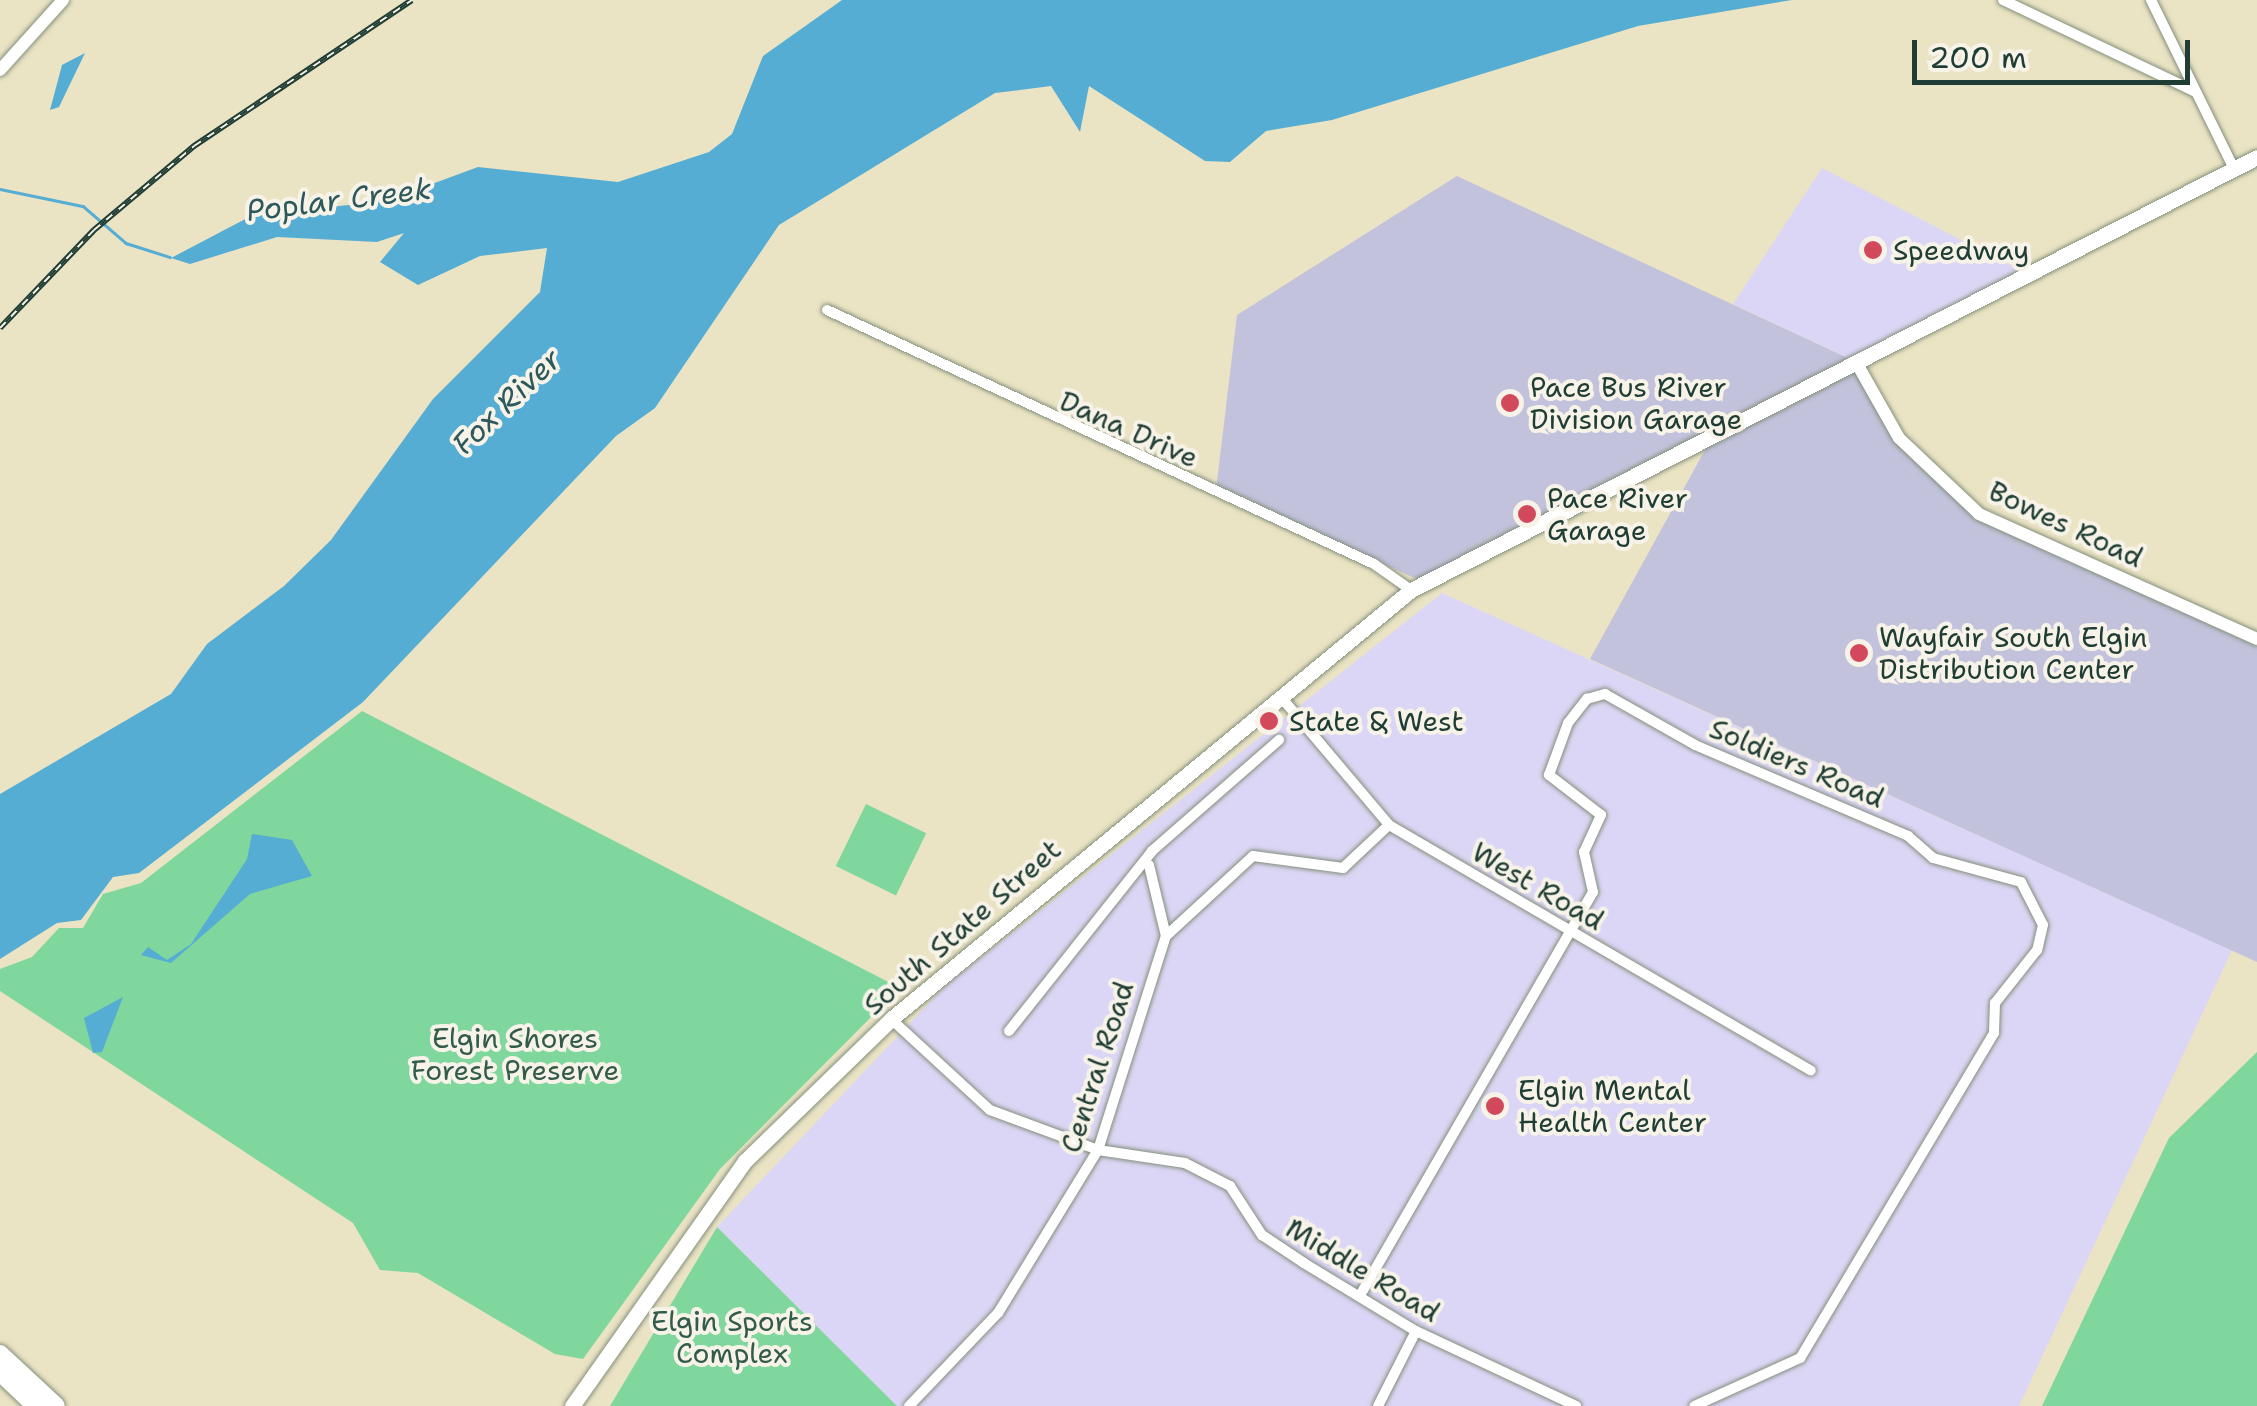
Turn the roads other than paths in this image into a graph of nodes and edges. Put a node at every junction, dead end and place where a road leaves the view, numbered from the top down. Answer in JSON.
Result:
{"nodes":[{"id":1,"x":63,"y":0,"type":"edge"},
{"id":2,"x":2003,"y":0,"type":"edge"},
{"id":3,"x":2151,"y":0,"type":"edge"},
{"id":4,"x":0,"y":70,"type":"edge"},
{"id":5,"x":2196,"y":92,"type":"junction"},
{"id":6,"x":2257,"y":157,"type":"edge"},
{"id":7,"x":2234,"y":169,"type":"junction"},
{"id":8,"x":827,"y":310,"type":"dead end"},
{"id":9,"x":1856,"y":362,"type":"junction"},
{"id":10,"x":1410,"y":590,"type":"junction"},
{"id":11,"x":2257,"y":639,"type":"edge"},
{"id":12,"x":1280,"y":696,"type":"junction"},
{"id":13,"x":1279,"y":740,"type":"dead end"},
{"id":14,"x":1389,"y":825,"type":"junction"},
{"id":15,"x":1149,"y":865,"type":"junction"},
{"id":16,"x":1573,"y":932,"type":"junction"},
{"id":17,"x":1166,"y":936,"type":"junction"},
{"id":18,"x":890,"y":1019,"type":"junction"},
{"id":19,"x":1009,"y":1032,"type":"dead end"},
{"id":20,"x":1810,"y":1072,"type":"dead end"},
{"id":21,"x":1098,"y":1150,"type":"junction"},
{"id":22,"x":1362,"y":1292,"type":"junction"},
{"id":23,"x":1416,"y":1331,"type":"junction"},
{"id":24,"x":0,"y":1354,"type":"edge"},
{"id":25,"x":0,"y":1372,"type":"edge"},
{"id":26,"x":49,"y":1404,"type":"edge"},
{"id":27,"x":572,"y":1406,"type":"edge"},
{"id":28,"x":910,"y":1406,"type":"edge"},
{"id":29,"x":1378,"y":1406,"type":"edge"},
{"id":30,"x":1576,"y":1406,"type":"edge"},
{"id":31,"x":1694,"y":1406,"type":"edge"}],
"edges":[{"from":1,"to":4,"type":"street"},
{"from":2,"to":5,"type":"street"},
{"from":3,"to":5,"type":"street"},
{"from":5,"to":7,"type":"street"},
{"from":6,"to":7,"type":"main road","name":"South State Street"},
{"from":7,"to":9,"type":"main road","name":"South State Street"},
{"from":8,"to":10,"type":"street","name":"Dana Drive"},
{"from":9,"to":10,"type":"main road","name":"South State Street"},
{"from":9,"to":11,"type":"street","name":"Bowes Road"},
{"from":10,"to":12,"type":"main road","name":"South State Street"},
{"from":12,"to":14,"type":"street","name":"West Road"},
{"from":12,"to":18,"type":"main road","name":"South State Street"},
{"from":13,"to":15,"type":"street"},
{"from":14,"to":16,"type":"street","name":"West Road"},
{"from":14,"to":17,"type":"street"},
{"from":15,"to":17,"type":"street"},
{"from":15,"to":19,"type":"street"},
{"from":16,"to":20,"type":"street","name":"West Road"},
{"from":16,"to":22,"type":"street","name":"Soldiers Road"},
{"from":16,"to":31,"type":"street","name":"Soldiers Road"},
{"from":17,"to":21,"type":"street","name":"Central Road"},
{"from":18,"to":21,"type":"street","name":"Middle Road"},
{"from":18,"to":27,"type":"main road","name":"South State Street"},
{"from":21,"to":22,"type":"street","name":"Middle Road"},
{"from":21,"to":28,"type":"street","name":"Central Road"},
{"from":22,"to":23,"type":"street","name":"Middle Road"},
{"from":23,"to":29,"type":"street"},
{"from":23,"to":30,"type":"street","name":"Middle Road"},
{"from":24,"to":26,"type":"highway"},
{"from":25,"to":26,"type":"highway"}]}
